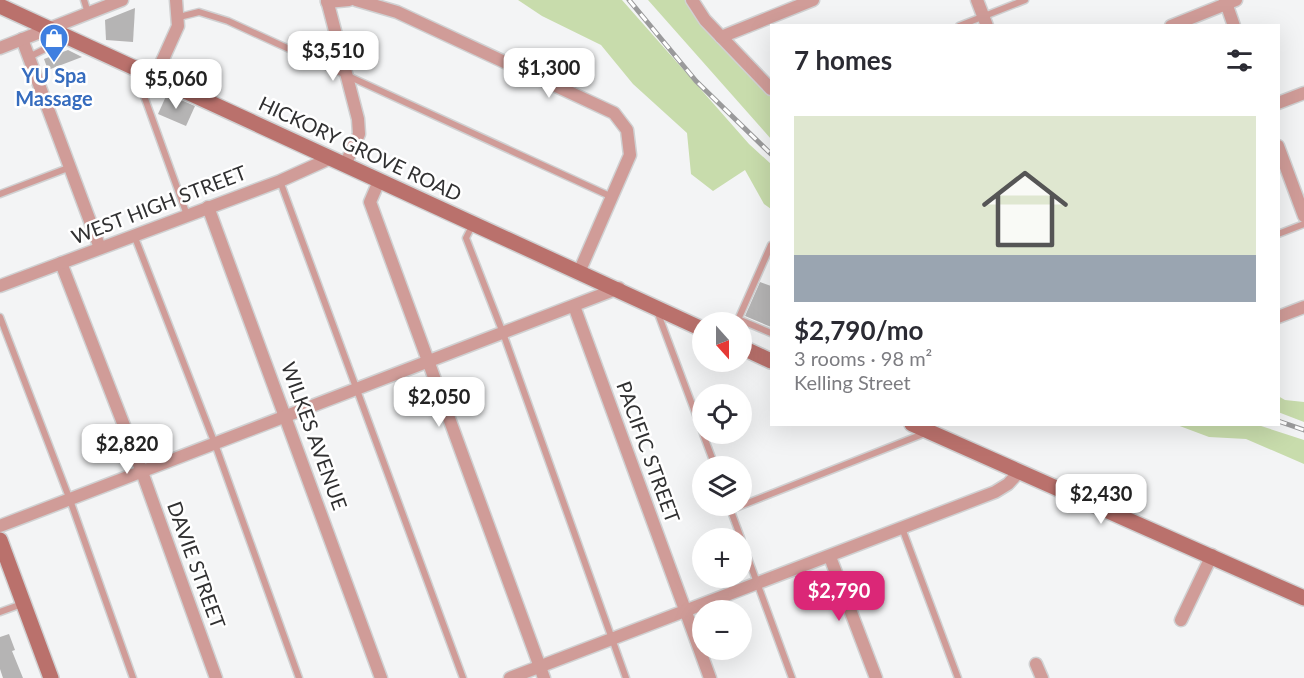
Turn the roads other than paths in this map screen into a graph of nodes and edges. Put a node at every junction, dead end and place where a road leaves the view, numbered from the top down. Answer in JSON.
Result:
{"nodes":[{"id":1,"x":84,"y":0,"type":"edge"},
{"id":2,"x":122,"y":0,"type":"edge"},
{"id":3,"x":176,"y":0,"type":"edge"},
{"id":4,"x":349,"y":0,"type":"edge"},
{"id":5,"x":356,"y":0,"type":"edge"},
{"id":6,"x":692,"y":0,"type":"edge"},
{"id":7,"x":813,"y":0,"type":"edge"},
{"id":8,"x":977,"y":0,"type":"edge"},
{"id":9,"x":1025,"y":0,"type":"edge"},
{"id":10,"x":327,"y":1,"type":"edge"},
{"id":11,"x":1229,"y":1,"type":"edge"},
{"id":12,"x":387,"y":4,"type":"edge"},
{"id":13,"x":0,"y":6,"type":"edge"},
{"id":14,"x":88,"y":13,"type":"junction"},
{"id":15,"x":179,"y":17,"type":"junction"},
{"id":16,"x":985,"y":21,"type":"edge"},
{"id":17,"x":969,"y":24,"type":"edge"},
{"id":18,"x":1176,"y":24,"type":"edge"},
{"id":19,"x":1234,"y":24,"type":"edge"},
{"id":20,"x":55,"y":32,"type":"junction"},
{"id":21,"x":721,"y":37,"type":"junction"},
{"id":22,"x":22,"y":39,"type":"junction"},
{"id":23,"x":0,"y":48,"type":"edge"},
{"id":24,"x":29,"y":58,"type":"junction"},
{"id":25,"x":134,"y":68,"type":"junction"},
{"id":26,"x":347,"y":75,"type":"junction"},
{"id":27,"x":155,"y":77,"type":"junction"},
{"id":28,"x":770,"y":87,"type":"edge"},
{"id":29,"x":1304,"y":93,"type":"edge"},
{"id":30,"x":1280,"y":102,"type":"edge"},
{"id":31,"x":1280,"y":153,"type":"edge"},
{"id":32,"x":338,"y":162,"type":"junction"},
{"id":33,"x":68,"y":168,"type":"junction"},
{"id":34,"x":379,"y":180,"type":"junction"},
{"id":35,"x":280,"y":181,"type":"junction"},
{"id":36,"x":0,"y":194,"type":"edge"},
{"id":37,"x":613,"y":198,"type":"junction"},
{"id":38,"x":208,"y":207,"type":"junction"},
{"id":39,"x":187,"y":215,"type":"junction"},
{"id":40,"x":1304,"y":216,"type":"edge"},
{"id":41,"x":473,"y":224,"type":"junction"},
{"id":42,"x":1304,"y":224,"type":"edge"},
{"id":43,"x":1280,"y":233,"type":"edge"},
{"id":44,"x":134,"y":235,"type":"junction"},
{"id":45,"x":770,"y":247,"type":"edge"},
{"id":46,"x":100,"y":248,"type":"junction"},
{"id":47,"x":61,"y":263,"type":"junction"},
{"id":48,"x":580,"y":270,"type":"junction"},
{"id":49,"x":0,"y":286,"type":"edge"},
{"id":50,"x":619,"y":288,"type":"junction"},
{"id":51,"x":574,"y":306,"type":"junction"},
{"id":52,"x":655,"y":307,"type":"junction"},
{"id":53,"x":1304,"y":308,"type":"edge"},
{"id":54,"x":741,"y":312,"type":"edge"},
{"id":55,"x":1280,"y":316,"type":"edge"},
{"id":56,"x":0,"y":317,"type":"edge"},
{"id":57,"x":692,"y":324,"type":"edge"},
{"id":58,"x":752,"y":326,"type":"edge"},
{"id":59,"x":503,"y":333,"type":"junction"},
{"id":60,"x":770,"y":333,"type":"edge"},
{"id":61,"x":752,"y":352,"type":"edge"},
{"id":62,"x":431,"y":361,"type":"junction"},
{"id":63,"x":770,"y":361,"type":"edge"},
{"id":64,"x":358,"y":389,"type":"junction"},
{"id":65,"x":692,"y":405,"type":"edge"},
{"id":66,"x":287,"y":416,"type":"junction"},
{"id":67,"x":916,"y":426,"type":"edge"},
{"id":68,"x":929,"y":432,"type":"junction"},
{"id":69,"x":215,"y":444,"type":"junction"},
{"id":70,"x":142,"y":472,"type":"junction"},
{"id":71,"x":1019,"y":472,"type":"junction"},
{"id":72,"x":70,"y":500,"type":"junction"},
{"id":73,"x":752,"y":500,"type":"edge"},
{"id":74,"x":0,"y":526,"type":"edge"},
{"id":75,"x":902,"y":528,"type":"junction"},
{"id":76,"x":0,"y":540,"type":"edge"},
{"id":77,"x":1212,"y":555,"type":"junction"},
{"id":78,"x":830,"y":557,"type":"junction"},
{"id":79,"x":752,"y":569,"type":"edge"},
{"id":80,"x":758,"y":585,"type":"junction"},
{"id":81,"x":1304,"y":597,"type":"edge"},
{"id":82,"x":23,"y":603,"type":"junction"},
{"id":83,"x":0,"y":612,"type":"edge"},
{"id":84,"x":685,"y":612,"type":"junction"},
{"id":85,"x":1180,"y":620,"type":"dead end"},
{"id":86,"x":612,"y":639,"type":"junction"},
{"id":87,"x":1036,"y":664,"type":"dead end"},
{"id":88,"x":542,"y":672,"type":"edge"},
{"id":89,"x":51,"y":678,"type":"edge"},
{"id":90,"x":133,"y":678,"type":"edge"},
{"id":91,"x":216,"y":678,"type":"edge"},
{"id":92,"x":299,"y":678,"type":"edge"},
{"id":93,"x":381,"y":678,"type":"edge"},
{"id":94,"x":463,"y":678,"type":"edge"},
{"id":95,"x":510,"y":678,"type":"edge"},
{"id":96,"x":626,"y":678,"type":"edge"},
{"id":97,"x":710,"y":678,"type":"edge"},
{"id":98,"x":792,"y":678,"type":"edge"},
{"id":99,"x":876,"y":678,"type":"edge"},
{"id":100,"x":958,"y":678,"type":"edge"},
{"id":101,"x":1042,"y":678,"type":"edge"}],
"edges":[{"from":1,"to":14,"type":"lane"},
{"from":2,"to":14,"type":"street"},
{"from":3,"to":15,"type":"street"},
{"from":4,"to":10,"type":"street"},
{"from":5,"to":12,"type":"street"},
{"from":6,"to":21,"type":"street"},
{"from":7,"to":21,"type":"street"},
{"from":8,"to":16,"type":"street"},
{"from":9,"to":16,"type":"lane"},
{"from":10,"to":26,"type":"street"},
{"from":11,"to":18,"type":"street"},
{"from":11,"to":19,"type":"street"},
{"from":12,"to":37,"type":"street"},
{"from":13,"to":20,"type":"main road","name":"HICKORY GROVE ROAD"},
{"from":14,"to":20,"type":"street"},
{"from":15,"to":26,"type":"lane"},
{"from":15,"to":27,"type":"street"},
{"from":16,"to":17,"type":"lane"},
{"from":20,"to":22,"type":"street"},
{"from":20,"to":24,"type":"lane"},
{"from":20,"to":25,"type":"main road","name":"HICKORY GROVE ROAD"},
{"from":21,"to":28,"type":"street"},
{"from":22,"to":23,"type":"street"},
{"from":22,"to":24,"type":"street"},
{"from":24,"to":33,"type":"street"},
{"from":25,"to":27,"type":"main road","name":"HICKORY GROVE ROAD"},
{"from":25,"to":39,"type":"lane"},
{"from":26,"to":32,"type":"street"},
{"from":26,"to":37,"type":"lane"},
{"from":27,"to":32,"type":"main road","name":"HICKORY GROVE ROAD"},
{"from":29,"to":30,"type":"street"},
{"from":31,"to":40,"type":"street"},
{"from":32,"to":34,"type":"main road","name":"HICKORY GROVE ROAD"},
{"from":32,"to":35,"type":"street","name":"WEST HIGH STREET"},
{"from":33,"to":36,"type":"lane"},
{"from":33,"to":46,"type":"street"},
{"from":34,"to":41,"type":"main road","name":"HICKORY GROVE ROAD"},
{"from":34,"to":62,"type":"street"},
{"from":35,"to":38,"type":"street","name":"WEST HIGH STREET"},
{"from":35,"to":64,"type":"lane"},
{"from":37,"to":48,"type":"street"},
{"from":38,"to":39,"type":"street","name":"WEST HIGH STREET"},
{"from":38,"to":66,"type":"street","name":"WILKES AVENUE"},
{"from":39,"to":44,"type":"street","name":"WEST HIGH STREET"},
{"from":41,"to":48,"type":"main road","name":"HICKORY GROVE ROAD"},
{"from":41,"to":59,"type":"lane"},
{"from":42,"to":43,"type":"lane"},
{"from":44,"to":46,"type":"street","name":"WEST HIGH STREET"},
{"from":44,"to":69,"type":"lane"},
{"from":45,"to":54,"type":"lane"},
{"from":46,"to":47,"type":"street","name":"WEST HIGH STREET"},
{"from":47,"to":49,"type":"street","name":"WEST HIGH STREET"},
{"from":47,"to":70,"type":"street","name":"DAVIE STREET"},
{"from":48,"to":50,"type":"main road","name":"HICKORY GROVE ROAD"},
{"from":50,"to":51,"type":"street"},
{"from":50,"to":52,"type":"main road","name":"HICKORY GROVE ROAD"},
{"from":51,"to":59,"type":"street"},
{"from":51,"to":84,"type":"street","name":"PACIFIC STREET"},
{"from":52,"to":57,"type":"main road","name":"HICKORY GROVE ROAD"},
{"from":52,"to":65,"type":"lane"},
{"from":53,"to":55,"type":"street"},
{"from":56,"to":72,"type":"lane"},
{"from":58,"to":60,"type":"lane"},
{"from":59,"to":62,"type":"street"},
{"from":59,"to":86,"type":"lane"},
{"from":61,"to":63,"type":"main road"},
{"from":62,"to":64,"type":"street"},
{"from":62,"to":88,"type":"street"},
{"from":64,"to":66,"type":"street"},
{"from":64,"to":94,"type":"lane"},
{"from":66,"to":69,"type":"street"},
{"from":66,"to":93,"type":"street","name":"WILKES AVENUE"},
{"from":67,"to":68,"type":"main road"},
{"from":68,"to":71,"type":"main road"},
{"from":68,"to":73,"type":"lane"},
{"from":69,"to":70,"type":"street"},
{"from":69,"to":92,"type":"lane"},
{"from":70,"to":72,"type":"street"},
{"from":70,"to":91,"type":"street","name":"DAVIE STREET"},
{"from":71,"to":75,"type":"street"},
{"from":71,"to":77,"type":"main road"},
{"from":72,"to":74,"type":"street"},
{"from":72,"to":90,"type":"lane"},
{"from":75,"to":78,"type":"street"},
{"from":75,"to":100,"type":"lane"},
{"from":76,"to":82,"type":"main road"},
{"from":77,"to":81,"type":"main road"},
{"from":77,"to":85,"type":"street"},
{"from":78,"to":80,"type":"street"},
{"from":78,"to":99,"type":"street"},
{"from":79,"to":80,"type":"lane"},
{"from":80,"to":84,"type":"street"},
{"from":80,"to":98,"type":"lane"},
{"from":82,"to":83,"type":"lane"},
{"from":82,"to":89,"type":"main road"},
{"from":84,"to":86,"type":"street"},
{"from":84,"to":97,"type":"street","name":"PACIFIC STREET"},
{"from":86,"to":88,"type":"street"},
{"from":86,"to":96,"type":"lane"},
{"from":87,"to":101,"type":"street"},
{"from":88,"to":95,"type":"street"}]}
